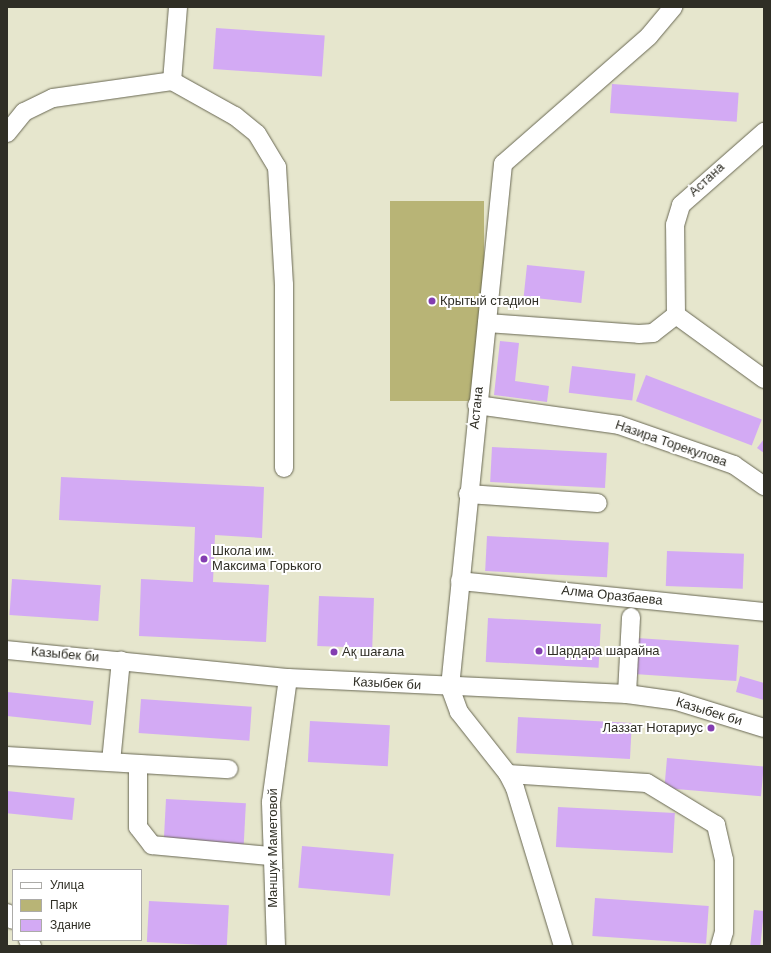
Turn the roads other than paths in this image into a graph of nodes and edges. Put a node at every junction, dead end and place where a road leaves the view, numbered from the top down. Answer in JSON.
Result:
{"nodes":[{"id":1,"x":178,"y":7,"type":"edge"},
{"id":2,"x":673,"y":7,"type":"edge"},
{"id":3,"x":172,"y":81,"type":"junction"},
{"id":4,"x":764,"y":132,"type":"edge"},
{"id":5,"x":7,"y":133,"type":"edge"},
{"id":6,"x":676,"y":315,"type":"junction"},
{"id":7,"x":487,"y":323,"type":"junction"},
{"id":8,"x":764,"y":378,"type":"edge"},
{"id":9,"x":477,"y":405,"type":"junction"},
{"id":10,"x":284,"y":468,"type":"dead end"},
{"id":11,"x":764,"y":486,"type":"edge"},
{"id":12,"x":468,"y":494,"type":"junction"},
{"id":13,"x":598,"y":503,"type":"dead end"},
{"id":14,"x":460,"y":581,"type":"junction"},
{"id":15,"x":764,"y":612,"type":"edge"},
{"id":16,"x":631,"y":617,"type":"dead end"},
{"id":17,"x":7,"y":650,"type":"edge"},
{"id":18,"x":121,"y":660,"type":"junction"},
{"id":19,"x":288,"y":678,"type":"junction"},
{"id":20,"x":450,"y":687,"type":"junction"},
{"id":21,"x":627,"y":694,"type":"junction"},
{"id":22,"x":764,"y":728,"type":"edge"},
{"id":23,"x":7,"y":756,"type":"edge"},
{"id":24,"x":111,"y":762,"type":"junction"},
{"id":25,"x":138,"y":764,"type":"junction"},
{"id":26,"x":229,"y":769,"type":"dead end"},
{"id":27,"x":508,"y":774,"type":"junction"},
{"id":28,"x":272,"y":856,"type":"junction"},
{"id":29,"x":277,"y":946,"type":"edge"},
{"id":30,"x":563,"y":946,"type":"edge"},
{"id":31,"x":720,"y":946,"type":"edge"}],
"edges":[{"from":1,"to":3,"type":"street"},
{"from":2,"to":7,"type":"street","name":"Астана"},
{"from":3,"to":5,"type":"street"},
{"from":3,"to":10,"type":"street"},
{"from":4,"to":6,"type":"street","name":"Астана"},
{"from":6,"to":7,"type":"street"},
{"from":6,"to":8,"type":"street"},
{"from":7,"to":9,"type":"street","name":"Астана"},
{"from":9,"to":11,"type":"street","name":"Назира Торекулова"},
{"from":9,"to":12,"type":"street","name":"Астана"},
{"from":12,"to":13,"type":"street"},
{"from":12,"to":14,"type":"street","name":"Астана"},
{"from":14,"to":15,"type":"street","name":"Алма Оразбаева"},
{"from":14,"to":20,"type":"street","name":"Астана"},
{"from":16,"to":21,"type":"street"},
{"from":17,"to":18,"type":"street","name":"Казыбек би"},
{"from":18,"to":19,"type":"street","name":"Казыбек би"},
{"from":18,"to":24,"type":"street"},
{"from":19,"to":20,"type":"street","name":"Казыбек би"},
{"from":19,"to":28,"type":"street","name":"Маншук Маметовой"},
{"from":20,"to":21,"type":"street","name":"Казыбек би"},
{"from":20,"to":27,"type":"street"},
{"from":21,"to":22,"type":"street","name":"Казыбек би"},
{"from":23,"to":24,"type":"street"},
{"from":24,"to":25,"type":"street"},
{"from":25,"to":26,"type":"street"},
{"from":25,"to":28,"type":"street"},
{"from":27,"to":30,"type":"street"},
{"from":27,"to":31,"type":"street"},
{"from":28,"to":29,"type":"street","name":"Маншук Маметовой"}]}
